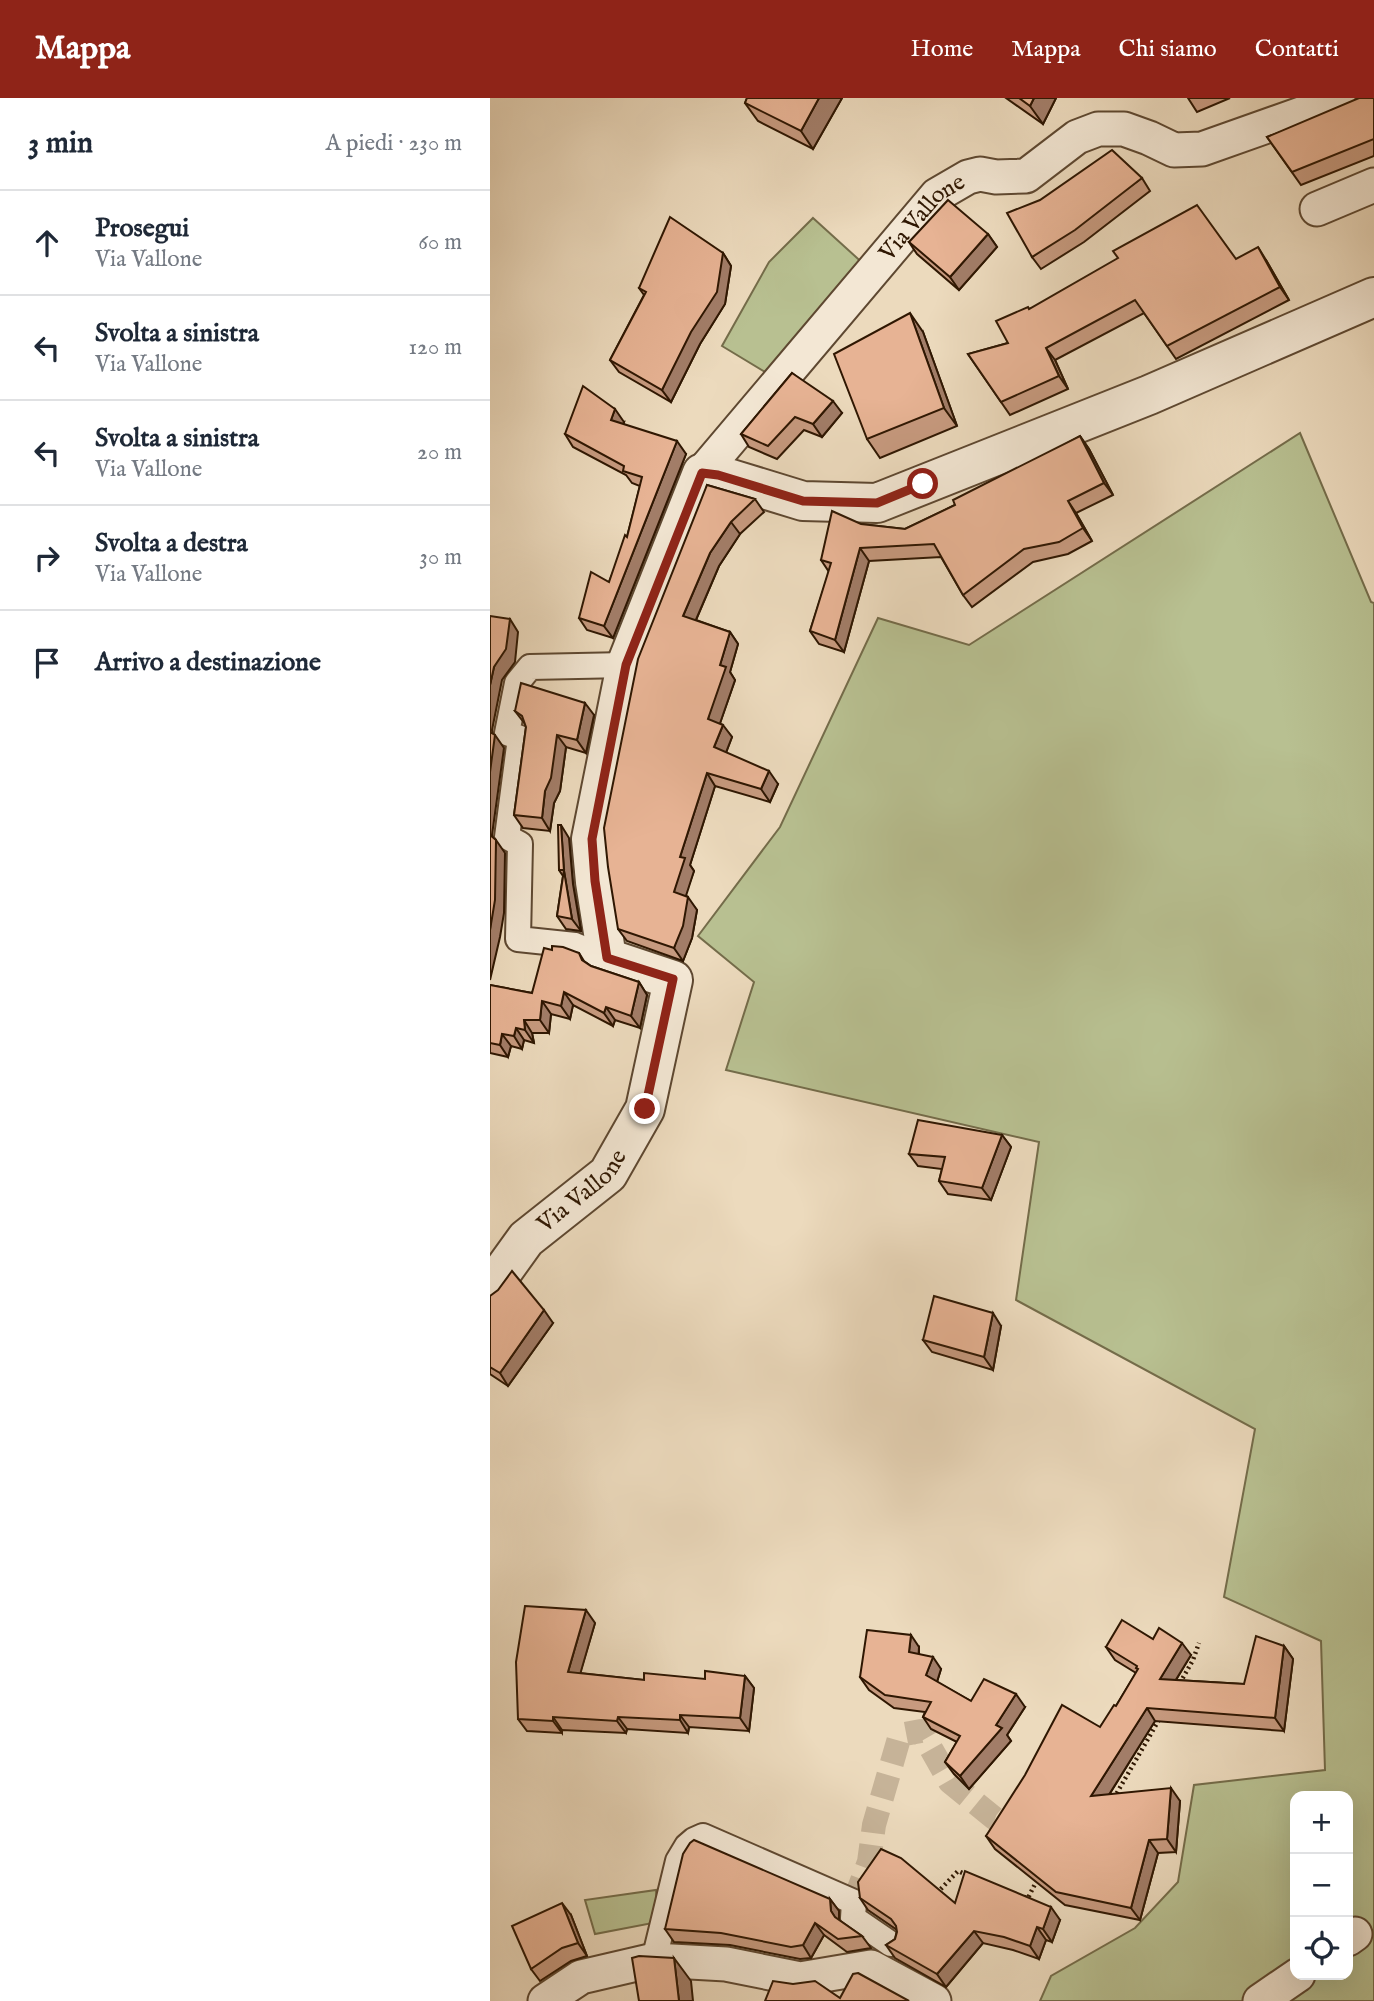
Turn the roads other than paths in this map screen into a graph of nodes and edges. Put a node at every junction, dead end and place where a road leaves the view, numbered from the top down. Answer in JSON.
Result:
{"nodes":[{"id":1,"x":1338,"y":98,"type":"edge"},
{"id":2,"x":1374,"y":185,"type":"edge"},
{"id":3,"x":1317,"y":209,"type":"dead end"},
{"id":4,"x":1374,"y":297,"type":"edge"},
{"id":5,"x":702,"y":473,"type":"junction"},
{"id":6,"x":626,"y":665,"type":"junction"},
{"id":7,"x":607,"y":958,"type":"junction"},
{"id":8,"x":490,"y":1289,"type":"edge"},
{"id":9,"x":891,"y":1944,"type":"edge"},
{"id":10,"x":654,"y":1960,"type":"junction"},
{"id":11,"x":1291,"y":1980,"type":"edge"},
{"id":12,"x":545,"y":2001,"type":"edge"},
{"id":13,"x":934,"y":2001,"type":"edge"},
{"id":14,"x":1260,"y":2001,"type":"edge"}],
"edges":[{"from":1,"to":5,"type":"street","name":"Via Vallone"},
{"from":2,"to":3,"type":"street"},
{"from":4,"to":5,"type":"street"},
{"from":5,"to":6,"type":"street","name":"Via Vallone"},
{"from":6,"to":7,"type":"street","name":"Via Vallone"},
{"from":6,"to":7,"type":"street","name":"Via Vallone"},
{"from":7,"to":8,"type":"street","name":"Via Vallone"},
{"from":9,"to":10,"type":"street"},
{"from":10,"to":12,"type":"street"},
{"from":10,"to":13,"type":"street"},
{"from":11,"to":14,"type":"street"}]}
